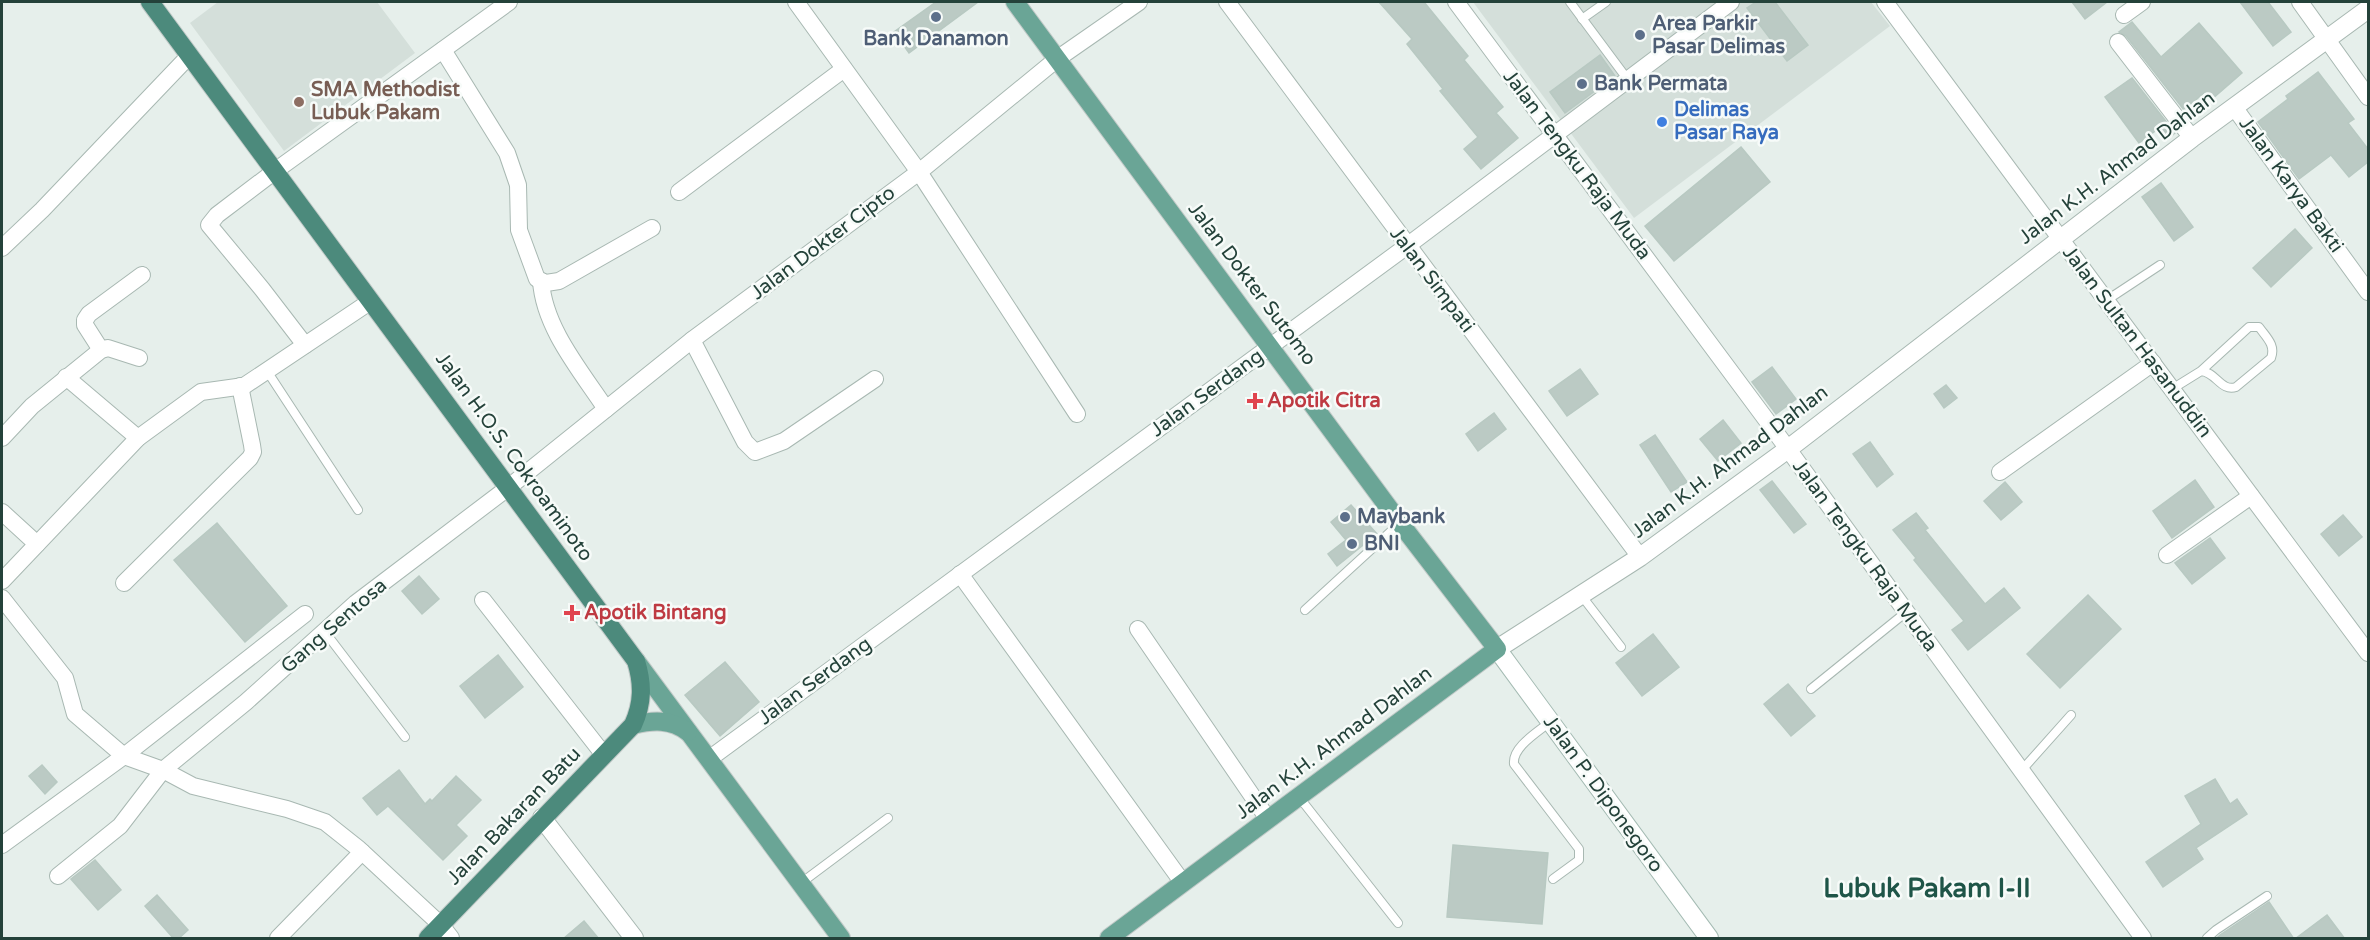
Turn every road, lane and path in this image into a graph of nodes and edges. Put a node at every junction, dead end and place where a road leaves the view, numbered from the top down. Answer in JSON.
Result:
{"nodes":[{"id":1,"x":150,"y":2,"type":"edge"},
{"id":2,"x":509,"y":2,"type":"edge"},
{"id":3,"x":796,"y":2,"type":"edge"},
{"id":4,"x":1015,"y":2,"type":"edge"},
{"id":5,"x":1139,"y":2,"type":"edge"},
{"id":6,"x":1227,"y":2,"type":"edge"},
{"id":7,"x":1456,"y":2,"type":"edge"},
{"id":8,"x":1570,"y":2,"type":"edge"},
{"id":9,"x":1606,"y":2,"type":"edge"},
{"id":10,"x":1731,"y":2,"type":"edge"},
{"id":11,"x":1885,"y":2,"type":"edge"},
{"id":12,"x":2142,"y":2,"type":"edge"},
{"id":13,"x":2300,"y":2,"type":"edge"},
{"id":14,"x":2368,"y":9,"type":"edge"},
{"id":15,"x":2124,"y":15,"type":"dead end"},
{"id":16,"x":1582,"y":19,"type":"junction"},
{"id":17,"x":2326,"y":39,"type":"junction"},
{"id":18,"x":2118,"y":42,"type":"dead end"},
{"id":19,"x":442,"y":50,"type":"junction"},
{"id":20,"x":190,"y":55,"type":"junction"},
{"id":21,"x":1057,"y":59,"type":"junction"},
{"id":22,"x":844,"y":69,"type":"junction"},
{"id":23,"x":1628,"y":80,"type":"junction"},
{"id":24,"x":2368,"y":97,"type":"edge"},
{"id":25,"x":2234,"y":107,"type":"junction"},
{"id":26,"x":1554,"y":134,"type":"junction"},
{"id":27,"x":2192,"y":138,"type":"junction"},
{"id":28,"x":275,"y":171,"type":"junction"},
{"id":29,"x":919,"y":172,"type":"junction"},
{"id":30,"x":679,"y":192,"type":"dead end"},
{"id":31,"x":652,"y":228,"type":"dead end"},
{"id":32,"x":2059,"y":239,"type":"junction"},
{"id":33,"x":1407,"y":246,"type":"junction"},
{"id":34,"x":2,"y":248,"type":"edge"},
{"id":35,"x":2160,"y":265,"type":"dead end"},
{"id":36,"x":142,"y":275,"type":"dead end"},
{"id":37,"x":541,"y":281,"type":"junction"},
{"id":38,"x":2368,"y":292,"type":"edge"},
{"id":39,"x":2107,"y":300,"type":"junction"},
{"id":40,"x":371,"y":301,"type":"junction"},
{"id":41,"x":692,"y":340,"type":"junction"},
{"id":42,"x":305,"y":345,"type":"junction"},
{"id":43,"x":1270,"y":346,"type":"junction"},
{"id":44,"x":101,"y":350,"type":"junction"},
{"id":45,"x":139,"y":358,"type":"dead end"},
{"id":46,"x":2153,"y":363,"type":"junction"},
{"id":47,"x":267,"y":371,"type":"junction"},
{"id":48,"x":2201,"y":371,"type":"junction"},
{"id":49,"x":66,"y":377,"type":"junction"},
{"id":50,"x":875,"y":379,"type":"dead end"},
{"id":51,"x":240,"y":386,"type":"junction"},
{"id":52,"x":2172,"y":389,"type":"junction"},
{"id":53,"x":606,"y":409,"type":"junction"},
{"id":54,"x":1077,"y":414,"type":"dead end"},
{"id":55,"x":2,"y":438,"type":"edge"},
{"id":56,"x":138,"y":438,"type":"junction"},
{"id":57,"x":1788,"y":449,"type":"junction"},
{"id":58,"x":2000,"y":472,"type":"dead end"},
{"id":59,"x":509,"y":488,"type":"junction"},
{"id":60,"x":2251,"y":496,"type":"junction"},
{"id":61,"x":358,"y":510,"type":"dead end"},
{"id":62,"x":2,"y":512,"type":"edge"},
{"id":63,"x":1400,"y":523,"type":"junction"},
{"id":64,"x":37,"y":544,"type":"junction"},
{"id":65,"x":2167,"y":555,"type":"dead end"},
{"id":66,"x":1640,"y":557,"type":"junction"},
{"id":67,"x":960,"y":574,"type":"junction"},
{"id":68,"x":2,"y":581,"type":"edge"},
{"id":69,"x":124,"y":583,"type":"dead end"},
{"id":70,"x":1581,"y":595,"type":"junction"},
{"id":71,"x":2,"y":598,"type":"edge"},
{"id":72,"x":483,"y":600,"type":"dead end"},
{"id":73,"x":1305,"y":610,"type":"dead end"},
{"id":74,"x":1905,"y":613,"type":"junction"},
{"id":75,"x":305,"y":614,"type":"dead end"},
{"id":76,"x":1138,"y":629,"type":"dead end"},
{"id":77,"x":325,"y":632,"type":"junction"},
{"id":78,"x":1621,"y":648,"type":"dead end"},
{"id":79,"x":1497,"y":649,"type":"junction"},
{"id":80,"x":2368,"y":653,"type":"edge"},
{"id":81,"x":636,"y":661,"type":"junction"},
{"id":82,"x":1810,"y":690,"type":"dead end"},
{"id":83,"x":2071,"y":715,"type":"dead end"},
{"id":84,"x":1550,"y":722,"type":"junction"},
{"id":85,"x":633,"y":725,"type":"junction"},
{"id":86,"x":692,"y":735,"type":"junction"},
{"id":87,"x":405,"y":737,"type":"dead end"},
{"id":88,"x":604,"y":755,"type":"junction"},
{"id":89,"x":124,"y":756,"type":"junction"},
{"id":90,"x":709,"y":759,"type":"junction"},
{"id":91,"x":163,"y":770,"type":"junction"},
{"id":92,"x":2021,"y":771,"type":"junction"},
{"id":93,"x":1299,"y":796,"type":"junction"},
{"id":94,"x":542,"y":818,"type":"junction"},
{"id":95,"x":888,"y":818,"type":"dead end"},
{"id":96,"x":1268,"y":819,"type":"junction"},
{"id":97,"x":2,"y":845,"type":"edge"},
{"id":98,"x":362,"y":852,"type":"junction"},
{"id":99,"x":58,"y":876,"type":"dead end"},
{"id":100,"x":1553,"y":879,"type":"dead end"},
{"id":101,"x":801,"y":883,"type":"junction"},
{"id":102,"x":1183,"y":883,"type":"junction"},
{"id":103,"x":2267,"y":897,"type":"dead end"},
{"id":104,"x":1398,"y":923,"type":"dead end"},
{"id":105,"x":446,"y":932,"type":"edge"},
{"id":106,"x":278,"y":939,"type":"edge"},
{"id":107,"x":428,"y":939,"type":"edge"},
{"id":108,"x":634,"y":939,"type":"edge"},
{"id":109,"x":841,"y":939,"type":"edge"},
{"id":110,"x":1109,"y":939,"type":"edge"},
{"id":111,"x":1709,"y":939,"type":"edge"},
{"id":112,"x":2143,"y":939,"type":"edge"},
{"id":113,"x":2207,"y":939,"type":"edge"}],
"edges":[{"from":1,"to":20,"type":"highway","name":"Jalan H.O.S. Cokroaminoto"},
{"from":2,"to":19,"type":"street"},
{"from":3,"to":22,"type":"street"},
{"from":4,"to":21,"type":"main road","name":"Jalan Dokter Sutomo"},
{"from":5,"to":21,"type":"street","name":"Jalan Dokter Cipto"},
{"from":6,"to":33,"type":"street","name":"Jalan Simpati"},
{"from":7,"to":26,"type":"street","name":"Jalan Tengku Raja Muda"},
{"from":8,"to":16,"type":"lane"},
{"from":9,"to":16,"type":"lane"},
{"from":10,"to":23,"type":"street","name":"Jalan Serdang"},
{"from":11,"to":32,"type":"street","name":"Jalan Sultan Hasanuddin"},
{"from":12,"to":15,"type":"street"},
{"from":13,"to":17,"type":"street"},
{"from":14,"to":17,"type":"street","name":"Jalan K.H. Ahmad Dahlan"},
{"from":16,"to":23,"type":"lane"},
{"from":17,"to":24,"type":"street"},
{"from":17,"to":25,"type":"street","name":"Jalan K.H. Ahmad Dahlan"},
{"from":18,"to":27,"type":"street"},
{"from":19,"to":28,"type":"street"},
{"from":19,"to":37,"type":"street"},
{"from":20,"to":28,"type":"highway","name":"Jalan H.O.S. Cokroaminoto"},
{"from":20,"to":34,"type":"street"},
{"from":21,"to":29,"type":"street","name":"Jalan Dokter Cipto"},
{"from":21,"to":43,"type":"main road","name":"Jalan Dokter Sutomo"},
{"from":22,"to":29,"type":"street"},
{"from":22,"to":30,"type":"street"},
{"from":23,"to":26,"type":"street","name":"Jalan Serdang"},
{"from":25,"to":27,"type":"street","name":"Jalan K.H. Ahmad Dahlan"},
{"from":25,"to":38,"type":"street","name":"Jalan Karya Bakti"},
{"from":26,"to":33,"type":"street","name":"Jalan Serdang"},
{"from":26,"to":57,"type":"street","name":"Jalan Tengku Raja Muda"},
{"from":27,"to":32,"type":"street","name":"Jalan K.H. Ahmad Dahlan"},
{"from":28,"to":40,"type":"highway","name":"Jalan H.O.S. Cokroaminoto"},
{"from":28,"to":42,"type":"street"},
{"from":29,"to":41,"type":"street","name":"Jalan Dokter Cipto"},
{"from":29,"to":54,"type":"street"},
{"from":31,"to":37,"type":"street"},
{"from":32,"to":39,"type":"street","name":"Jalan Sultan Hasanuddin"},
{"from":32,"to":57,"type":"street","name":"Jalan K.H. Ahmad Dahlan"},
{"from":33,"to":43,"type":"street","name":"Jalan Serdang"},
{"from":33,"to":66,"type":"street","name":"Jalan Simpati"},
{"from":35,"to":39,"type":"lane"},
{"from":36,"to":44,"type":"street"},
{"from":37,"to":53,"type":"street"},
{"from":39,"to":46,"type":"street","name":"Jalan Sultan Hasanuddin"},
{"from":40,"to":42,"type":"street"},
{"from":40,"to":59,"type":"highway","name":"Jalan H.O.S. Cokroaminoto"},
{"from":41,"to":50,"type":"street"},
{"from":41,"to":53,"type":"street","name":"Jalan Dokter Cipto"},
{"from":42,"to":47,"type":"street"},
{"from":43,"to":63,"type":"main road","name":"Jalan Dokter Sutomo"},
{"from":43,"to":67,"type":"street","name":"Jalan Serdang"},
{"from":44,"to":45,"type":"street"},
{"from":44,"to":49,"type":"street"},
{"from":46,"to":52,"type":"street","name":"Jalan Sultan Hasanuddin"},
{"from":46,"to":58,"type":"street"},
{"from":47,"to":51,"type":"street"},
{"from":47,"to":61,"type":"lane"},
{"from":48,"to":48,"type":"lane"},
{"from":48,"to":52,"type":"lane"},
{"from":49,"to":55,"type":"street"},
{"from":49,"to":56,"type":"street"},
{"from":51,"to":56,"type":"street"},
{"from":51,"to":69,"type":"street"},
{"from":52,"to":60,"type":"street","name":"Jalan Sultan Hasanuddin"},
{"from":53,"to":59,"type":"street","name":"Jalan Dokter Cipto"},
{"from":56,"to":64,"type":"street"},
{"from":57,"to":66,"type":"street","name":"Jalan K.H. Ahmad Dahlan"},
{"from":57,"to":74,"type":"street","name":"Jalan Tengku Raja Muda"},
{"from":59,"to":77,"type":"street","name":"Gang Sentosa"},
{"from":59,"to":81,"type":"highway","name":"Jalan H.O.S. Cokroaminoto"},
{"from":60,"to":65,"type":"street"},
{"from":60,"to":80,"type":"street","name":"Jalan Sultan Hasanuddin"},
{"from":62,"to":64,"type":"street"},
{"from":63,"to":73,"type":"lane"},
{"from":63,"to":79,"type":"main road","name":"Jalan Dokter Sutomo"},
{"from":64,"to":68,"type":"street"},
{"from":66,"to":70,"type":"street","name":"Jalan K.H. Ahmad Dahlan"},
{"from":67,"to":90,"type":"street","name":"Jalan Serdang"},
{"from":67,"to":102,"type":"street"},
{"from":70,"to":78,"type":"lane"},
{"from":70,"to":79,"type":"street","name":"Jalan K.H. Ahmad Dahlan"},
{"from":71,"to":89,"type":"street"},
{"from":72,"to":88,"type":"street"},
{"from":74,"to":82,"type":"lane"},
{"from":74,"to":92,"type":"street","name":"Jalan Tengku Raja Muda"},
{"from":75,"to":89,"type":"street"},
{"from":76,"to":96,"type":"street"},
{"from":77,"to":87,"type":"lane"},
{"from":77,"to":91,"type":"street","name":"Gang Sentosa"},
{"from":79,"to":84,"type":"street","name":"Jalan P. Diponegoro"},
{"from":79,"to":93,"type":"main road","name":"Jalan K.H. Ahmad Dahlan"},
{"from":81,"to":85,"type":"highway","name":"Jalan Bakaran Batu"},
{"from":81,"to":86,"type":"main road","name":"Jalan H.O.S. Cokroaminoto"},
{"from":83,"to":92,"type":"lane"},
{"from":84,"to":100,"type":"lane"},
{"from":84,"to":111,"type":"street","name":"Jalan P. Diponegoro"},
{"from":85,"to":86,"type":"main road"},
{"from":85,"to":88,"type":"highway","name":"Jalan Bakaran Batu"},
{"from":86,"to":90,"type":"main road","name":"Jalan H.O.S. Cokroaminoto"},
{"from":88,"to":94,"type":"highway","name":"Jalan Bakaran Batu"},
{"from":89,"to":91,"type":"street"},
{"from":89,"to":97,"type":"street"},
{"from":90,"to":101,"type":"main road","name":"Jalan H.O.S. Cokroaminoto"},
{"from":91,"to":98,"type":"street"},
{"from":91,"to":99,"type":"street","name":"Gang Sentosa"},
{"from":92,"to":112,"type":"street","name":"Jalan Tengku Raja Muda"},
{"from":93,"to":96,"type":"main road","name":"Jalan K.H. Ahmad Dahlan"},
{"from":93,"to":104,"type":"lane"},
{"from":94,"to":105,"type":"highway","name":"Jalan Bakaran Batu"},
{"from":94,"to":108,"type":"street"},
{"from":95,"to":101,"type":"lane"},
{"from":96,"to":102,"type":"main road","name":"Jalan K.H. Ahmad Dahlan"},
{"from":98,"to":105,"type":"street"},
{"from":98,"to":106,"type":"street"},
{"from":101,"to":109,"type":"main road","name":"Jalan H.O.S. Cokroaminoto"},
{"from":102,"to":110,"type":"main road","name":"Jalan K.H. Ahmad Dahlan"},
{"from":103,"to":113,"type":"lane"},
{"from":105,"to":107,"type":"highway","name":"Jalan Bakaran Batu"}]}
